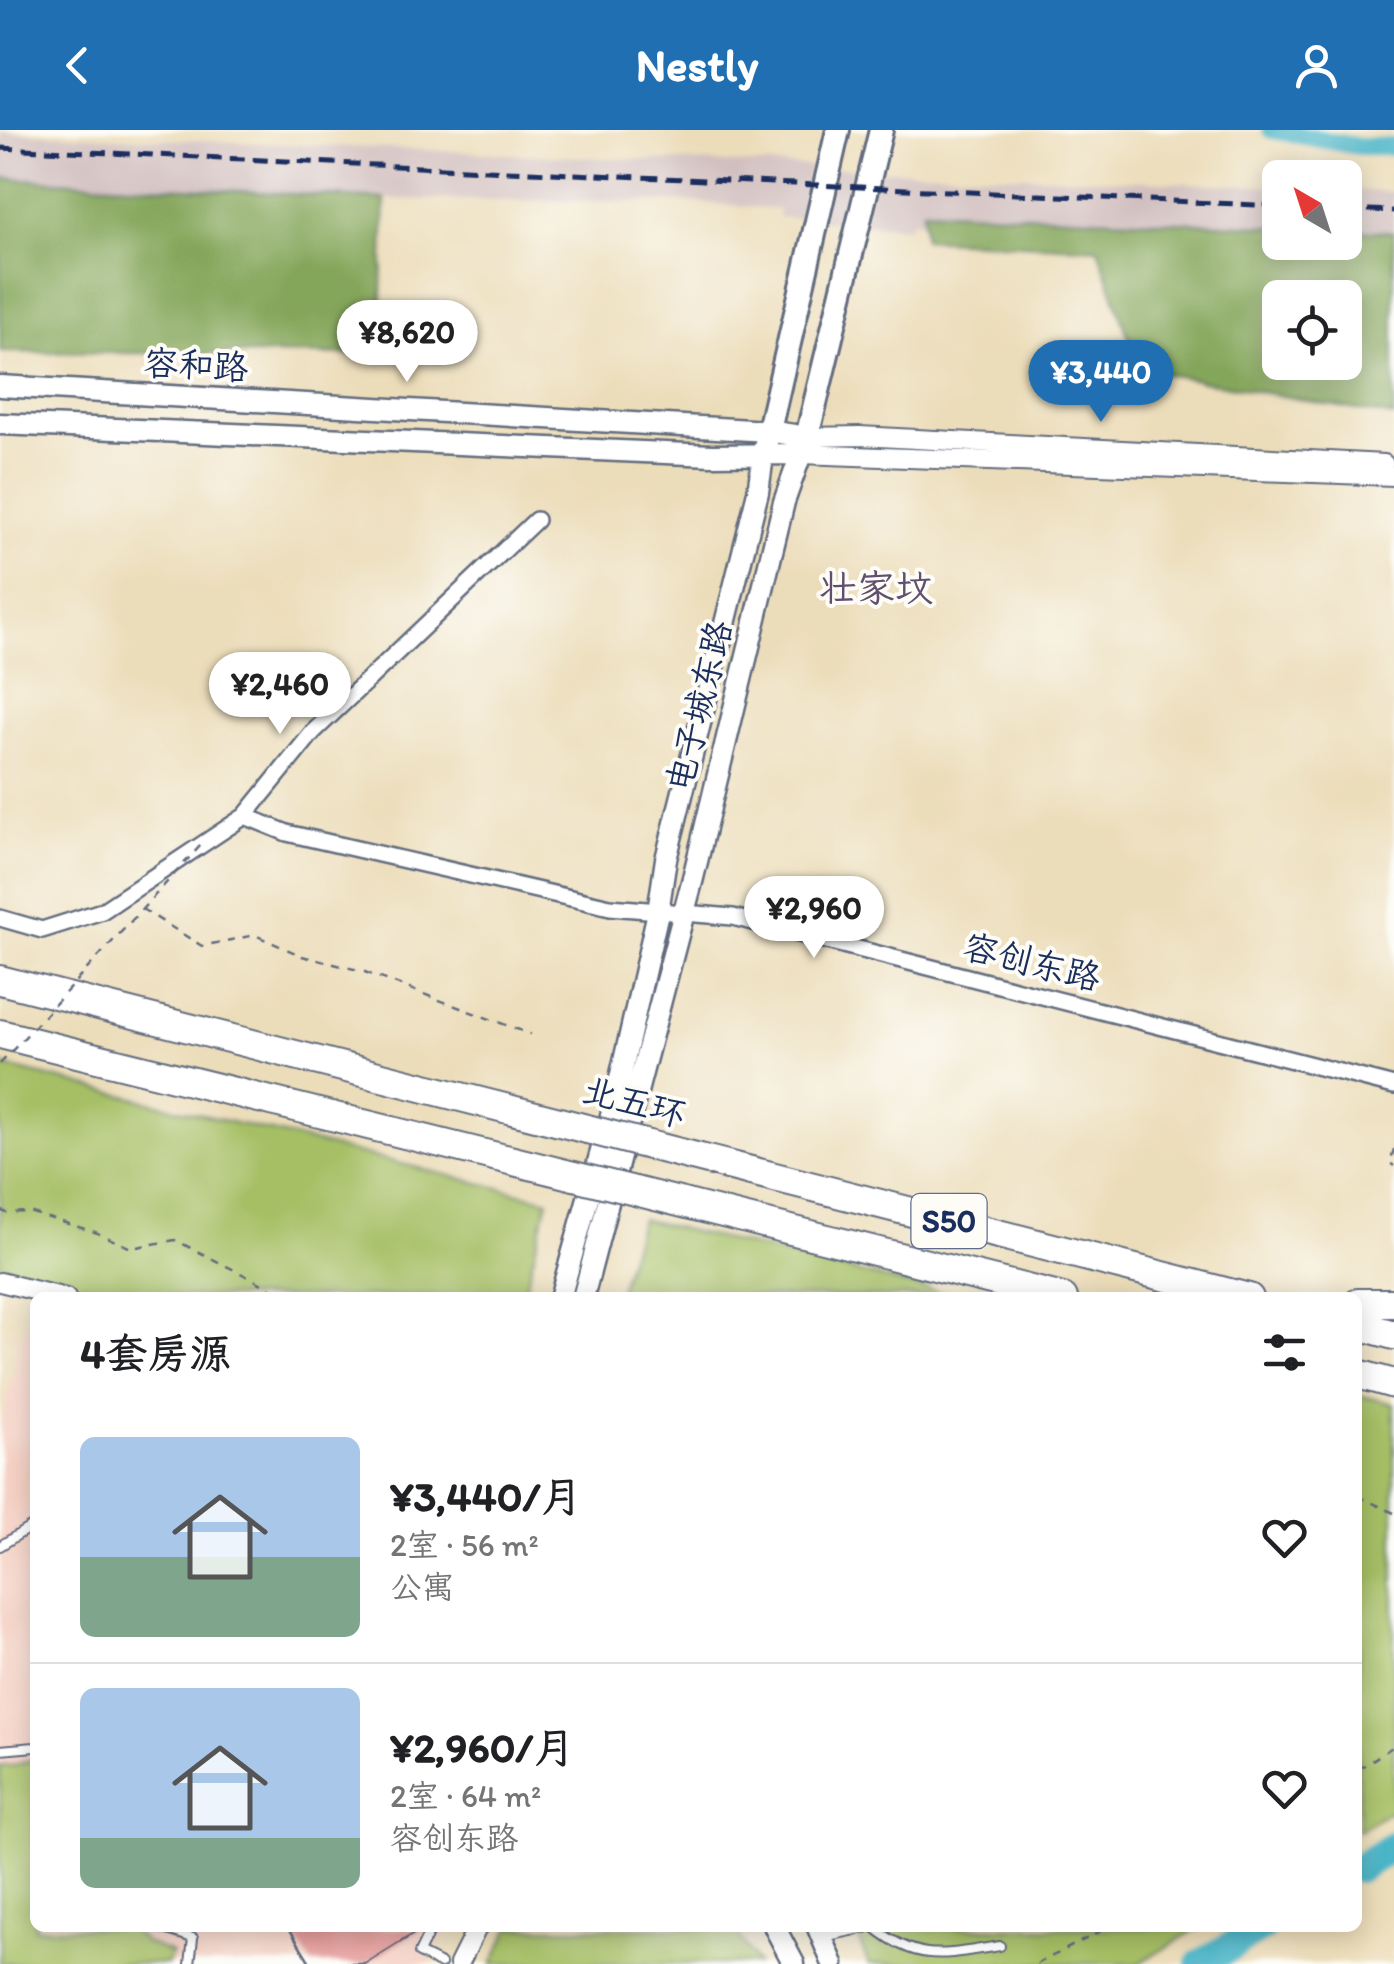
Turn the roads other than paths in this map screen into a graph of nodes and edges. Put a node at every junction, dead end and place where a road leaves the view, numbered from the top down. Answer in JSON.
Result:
{"nodes":[{"id":1,"x":838,"y":130,"type":"edge"},
{"id":2,"x":880,"y":130,"type":"edge"},
{"id":3,"x":0,"y":386,"type":"edge"},
{"id":4,"x":0,"y":424,"type":"edge"},
{"id":5,"x":768,"y":431,"type":"junction"},
{"id":6,"x":804,"y":446,"type":"junction"},
{"id":7,"x":763,"y":456,"type":"junction"},
{"id":8,"x":1394,"y":464,"type":"edge"},
{"id":9,"x":1394,"y":476,"type":"edge"},
{"id":10,"x":536,"y":520,"type":"dead end"},
{"id":11,"x":245,"y":816,"type":"junction"},
{"id":12,"x":658,"y":912,"type":"junction"},
{"id":13,"x":681,"y":914,"type":"junction"},
{"id":14,"x":0,"y":918,"type":"edge"},
{"id":15,"x":0,"y":980,"type":"edge"},
{"id":16,"x":0,"y":1034,"type":"edge"},
{"id":17,"x":1394,"y":1086,"type":"edge"},
{"id":18,"x":0,"y":1282,"type":"edge"},
{"id":19,"x":41,"y":1292,"type":"edge"},
{"id":20,"x":562,"y":1292,"type":"edge"},
{"id":21,"x":585,"y":1292,"type":"edge"},
{"id":22,"x":1039,"y":1292,"type":"edge"},
{"id":23,"x":1226,"y":1292,"type":"edge"},
{"id":24,"x":1362,"y":1303,"type":"edge"},
{"id":25,"x":1394,"y":1304,"type":"edge"},
{"id":26,"x":1362,"y":1327,"type":"edge"},
{"id":27,"x":1394,"y":1335,"type":"edge"},
{"id":28,"x":1362,"y":1375,"type":"edge"},
{"id":29,"x":1394,"y":1384,"type":"edge"},
{"id":30,"x":30,"y":1527,"type":"edge"},
{"id":31,"x":0,"y":1546,"type":"edge"},
{"id":32,"x":30,"y":1747,"type":"edge"},
{"id":33,"x":0,"y":1750,"type":"edge"},
{"id":34,"x":174,"y":1932,"type":"edge"},
{"id":35,"x":430,"y":1932,"type":"edge"},
{"id":36,"x":475,"y":1932,"type":"edge"},
{"id":37,"x":777,"y":1932,"type":"edge"},
{"id":38,"x":820,"y":1932,"type":"edge"},
{"id":39,"x":879,"y":1932,"type":"edge"},
{"id":40,"x":1000,"y":1946,"type":"dead end"},
{"id":41,"x":190,"y":1964,"type":"edge"},
{"id":42,"x":441,"y":1964,"type":"edge"},
{"id":43,"x":459,"y":1964,"type":"edge"},
{"id":44,"x":794,"y":1964,"type":"edge"},
{"id":45,"x":833,"y":1964,"type":"edge"}],
"edges":[{"from":1,"to":5,"type":"main road","name":"电子城东路"},
{"from":2,"to":6,"type":"main road","name":"电子城东路"},
{"from":3,"to":5,"type":"main road","name":"容和路"},
{"from":4,"to":7,"type":"main road","name":"容和路"},
{"from":5,"to":6,"type":"main road","name":"容和路"},
{"from":5,"to":7,"type":"main road","name":"电子城东路"},
{"from":6,"to":7,"type":"main road","name":"容和路"},
{"from":6,"to":8,"type":"street"},
{"from":6,"to":9,"type":"street"},
{"from":6,"to":13,"type":"main road","name":"电子城东路"},
{"from":7,"to":12,"type":"main road","name":"电子城东路"},
{"from":10,"to":11,"type":"street"},
{"from":11,"to":12,"type":"street","name":"容创东路"},
{"from":11,"to":14,"type":"street"},
{"from":12,"to":13,"type":"street","name":"容创东路"},
{"from":12,"to":20,"type":"main road","name":"电子城东路"},
{"from":13,"to":17,"type":"street","name":"容创东路"},
{"from":13,"to":21,"type":"main road","name":"电子城东路"},
{"from":15,"to":23,"type":"highway","name":"北五环","number":"S50","bridge":true},
{"from":16,"to":22,"type":"highway","number":"S50","bridge":true},
{"from":18,"to":19,"type":"street"},
{"from":24,"to":25,"type":"highway"},
{"from":26,"to":27,"type":"highway"},
{"from":28,"to":29,"type":"highway"},
{"from":30,"to":31,"type":"lane"},
{"from":32,"to":33,"type":"lane"},
{"from":34,"to":41,"type":"lane"},
{"from":35,"to":42,"type":"lane"},
{"from":36,"to":43,"type":"street"},
{"from":37,"to":44,"type":"main road"},
{"from":38,"to":45,"type":"main road"},
{"from":39,"to":40,"type":"lane"}]}
